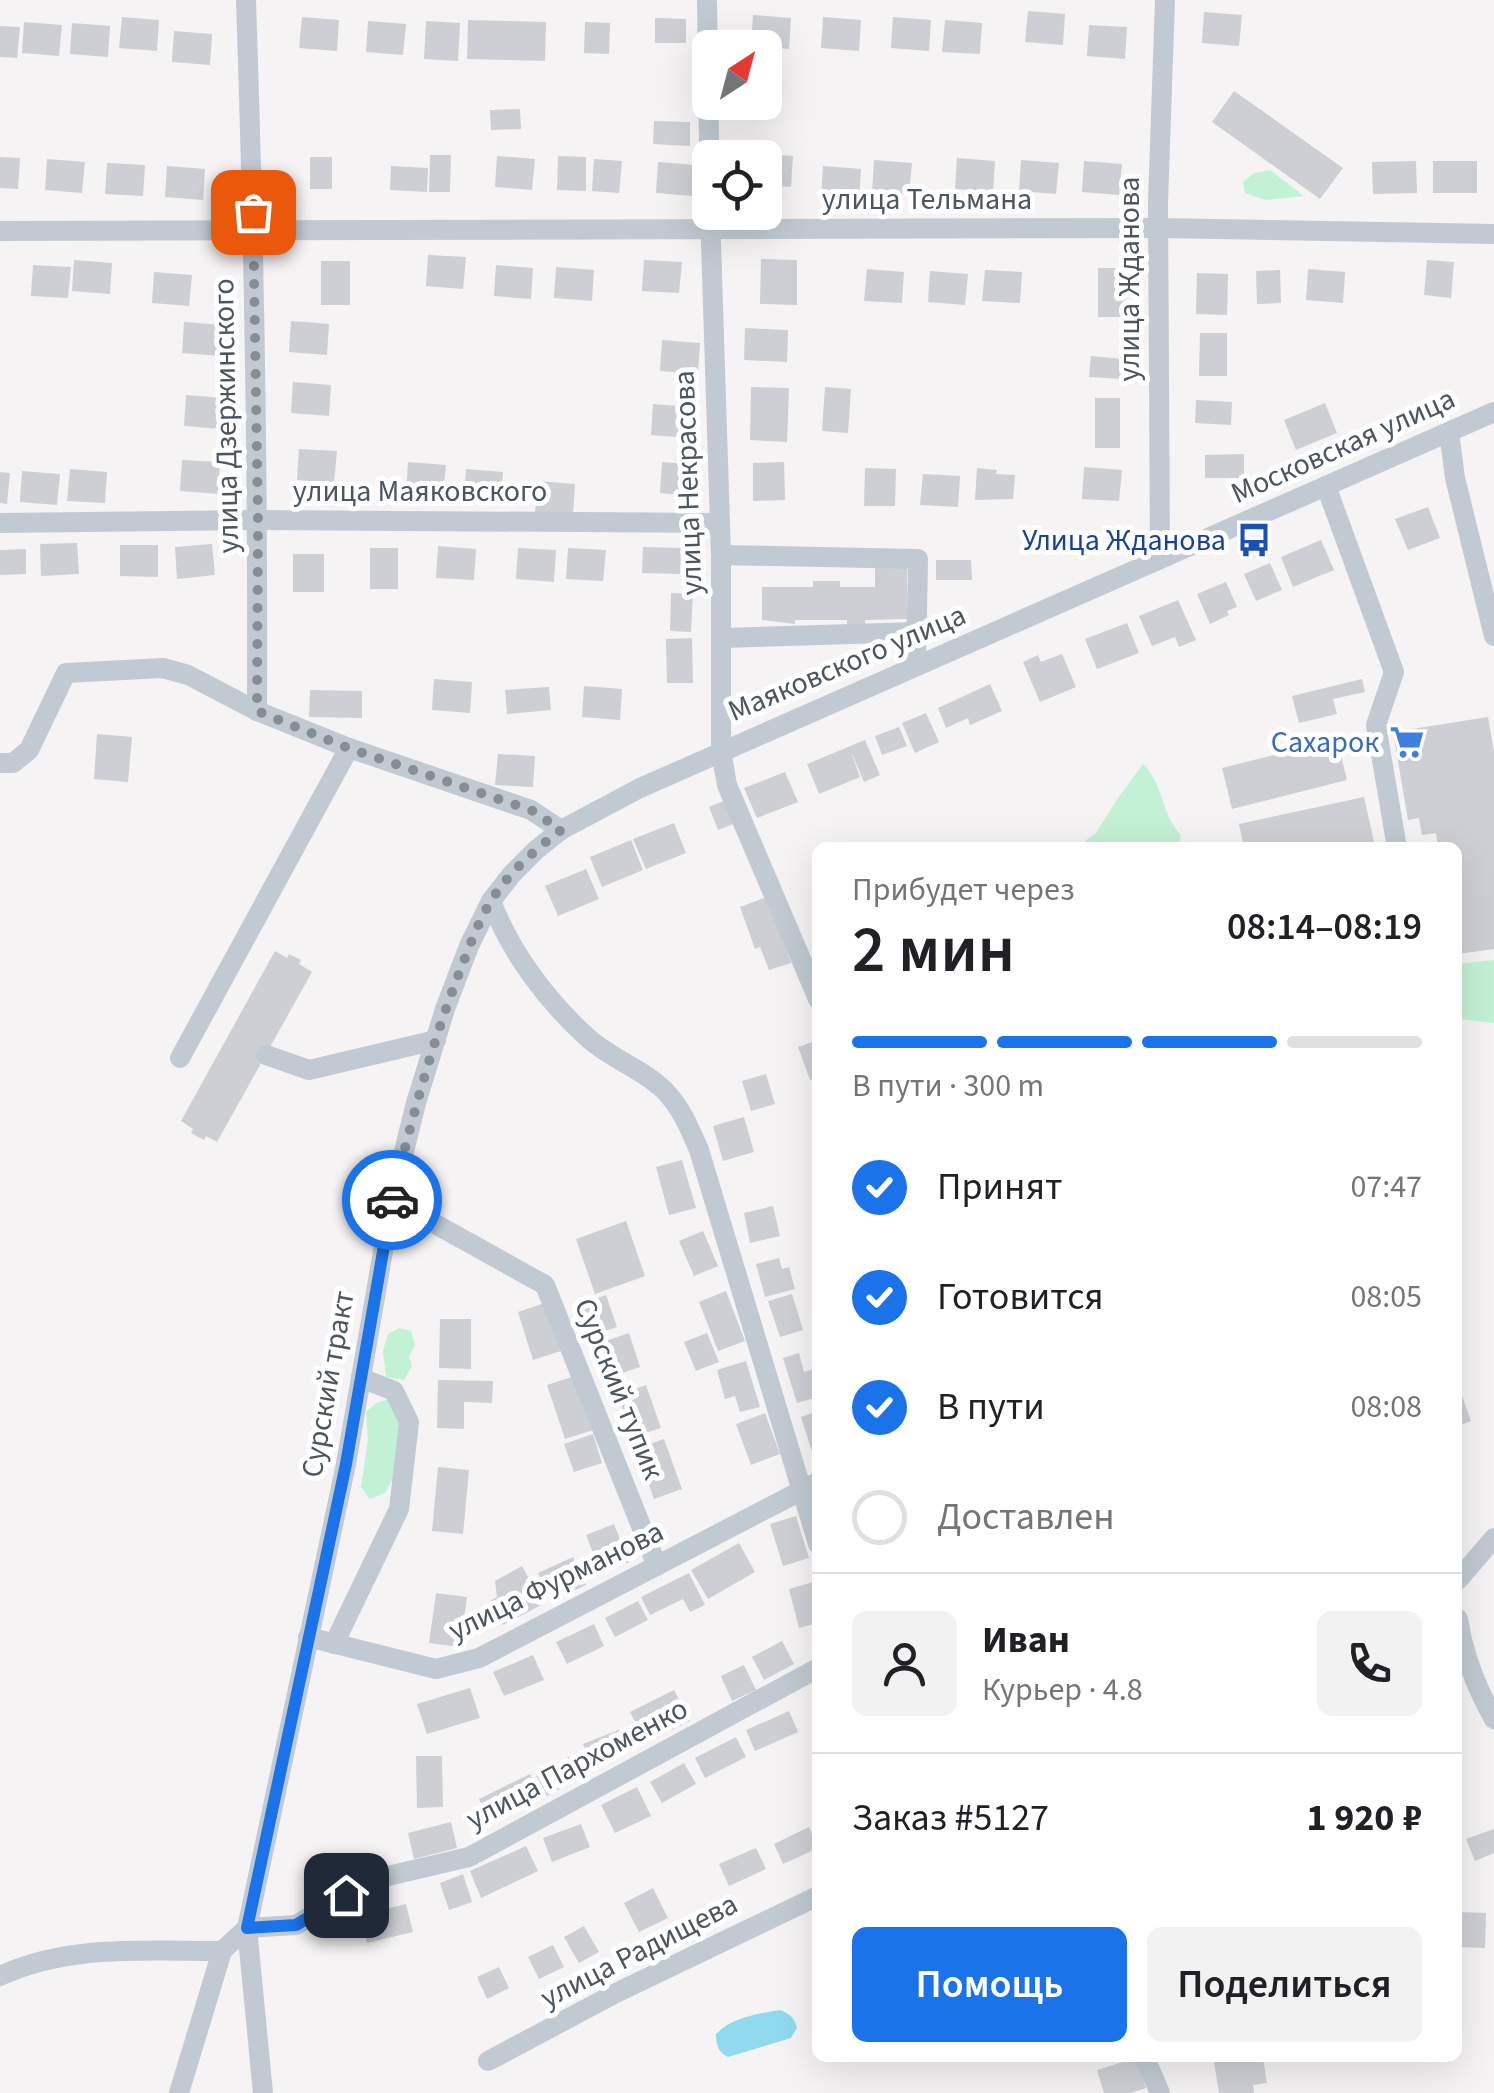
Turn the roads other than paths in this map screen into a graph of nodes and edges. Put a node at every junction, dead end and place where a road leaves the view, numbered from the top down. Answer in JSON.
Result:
{"nodes":[{"id":1,"x":246,"y":0,"type":"edge"},
{"id":2,"x":707,"y":0,"type":"edge"},
{"id":3,"x":1166,"y":0,"type":"edge"},
{"id":4,"x":709,"y":140,"type":"edge"},
{"id":5,"x":692,"y":218,"type":"edge"},
{"id":6,"x":782,"y":219,"type":"edge"},
{"id":7,"x":1158,"y":228,"type":"junction"},
{"id":8,"x":253,"y":230,"type":"junction"},
{"id":9,"x":710,"y":230,"type":"edge"},
{"id":10,"x":0,"y":232,"type":"edge"},
{"id":11,"x":1494,"y":234,"type":"edge"},
{"id":12,"x":1494,"y":412,"type":"edge"},
{"id":13,"x":1449,"y":432,"type":"junction"},
{"id":14,"x":1326,"y":486,"type":"junction"},
{"id":15,"x":258,"y":520,"type":"junction"},
{"id":16,"x":0,"y":523,"type":"edge"},
{"id":17,"x":720,"y":523,"type":"junction"},
{"id":18,"x":721,"y":555,"type":"junction"},
{"id":19,"x":1160,"y":559,"type":"junction"},
{"id":20,"x":916,"y":632,"type":"junction"},
{"id":21,"x":1494,"y":636,"type":"edge"},
{"id":22,"x":722,"y":638,"type":"junction"},
{"id":23,"x":916,"y":666,"type":"junction"},
{"id":24,"x":257,"y":711,"type":"junction"},
{"id":25,"x":348,"y":748,"type":"junction"},
{"id":26,"x":721,"y":751,"type":"junction"},
{"id":27,"x":0,"y":763,"type":"edge"},
{"id":28,"x":561,"y":830,"type":"junction"},
{"id":29,"x":1396,"y":842,"type":"edge"},
{"id":30,"x":491,"y":901,"type":"junction"},
{"id":31,"x":812,"y":984,"type":"edge"},
{"id":32,"x":436,"y":1040,"type":"junction"},
{"id":33,"x":266,"y":1055,"type":"dead end"},
{"id":34,"x":180,"y":1058,"type":"dead end"},
{"id":35,"x":392,"y":1200,"type":"junction"},
{"id":36,"x":361,"y":1378,"type":"junction"},
{"id":37,"x":810,"y":1486,"type":"edge"},
{"id":38,"x":1494,"y":1538,"type":"edge"},
{"id":39,"x":657,"y":1566,"type":"junction"},
{"id":40,"x":1462,"y":1575,"type":"edge"},
{"id":41,"x":308,"y":1637,"type":"junction"},
{"id":42,"x":1462,"y":1640,"type":"edge"},
{"id":43,"x":334,"y":1644,"type":"junction"},
{"id":44,"x":812,"y":1671,"type":"edge"},
{"id":45,"x":1494,"y":1719,"type":"edge"},
{"id":46,"x":812,"y":1899,"type":"edge"},
{"id":47,"x":247,"y":1928,"type":"junction"},
{"id":48,"x":222,"y":1951,"type":"junction"},
{"id":49,"x":0,"y":1976,"type":"edge"},
{"id":50,"x":488,"y":2062,"type":"dead end"},
{"id":51,"x":1147,"y":2062,"type":"edge"},
{"id":52,"x":179,"y":2093,"type":"edge"},
{"id":53,"x":264,"y":2093,"type":"edge"},
{"id":54,"x":1160,"y":2093,"type":"edge"}],
"edges":[{"from":1,"to":8,"type":"street","name":"улица Дзержинского"},
{"from":2,"to":4,"type":"street","name":"улица Некрасова"},
{"from":3,"to":7,"type":"street","name":"улица Жданова"},
{"from":5,"to":8,"type":"street","name":"улица Тельмана"},
{"from":6,"to":7,"type":"street","name":"улица Тельмана"},
{"from":7,"to":11,"type":"street","name":"улица Тельмана"},
{"from":7,"to":19,"type":"street","name":"улица Жданова"},
{"from":8,"to":10,"type":"street","name":"улица Тельмана"},
{"from":8,"to":15,"type":"street","name":"улица Дзержинского"},
{"from":9,"to":17,"type":"street","name":"улица Некрасова"},
{"from":12,"to":13,"type":"street","name":"Московская улица"},
{"from":13,"to":14,"type":"street","name":"Московская улица"},
{"from":13,"to":21,"type":"street"},
{"from":14,"to":19,"type":"street","name":"Московская улица"},
{"from":14,"to":29,"type":"street"},
{"from":15,"to":16,"type":"street","name":"улица Маяковского"},
{"from":15,"to":17,"type":"street","name":"улица Маяковского"},
{"from":15,"to":24,"type":"street","name":"улица Дзержинского"},
{"from":17,"to":18,"type":"street","name":"улица Некрасова"},
{"from":18,"to":20,"type":"street"},
{"from":18,"to":22,"type":"street","name":"улица Некрасова"},
{"from":19,"to":23,"type":"street","name":"Маяковского улица"},
{"from":20,"to":22,"type":"street"},
{"from":20,"to":23,"type":"street"},
{"from":22,"to":26,"type":"street","name":"улица Некрасова"},
{"from":23,"to":26,"type":"street","name":"Маяковского улица"},
{"from":24,"to":25,"type":"street"},
{"from":24,"to":27,"type":"street"},
{"from":25,"to":28,"type":"street"},
{"from":25,"to":34,"type":"street"},
{"from":26,"to":28,"type":"street","name":"Маяковского улица"},
{"from":26,"to":31,"type":"street","name":"улица Некрасова"},
{"from":28,"to":30,"type":"street","name":"Сурский тракт"},
{"from":30,"to":32,"type":"street","name":"Сурский тракт"},
{"from":30,"to":37,"type":"street"},
{"from":32,"to":33,"type":"street"},
{"from":32,"to":35,"type":"street","name":"Сурский тракт"},
{"from":35,"to":36,"type":"street","name":"Сурский тракт"},
{"from":35,"to":39,"type":"street","name":"Сурский тупик"},
{"from":36,"to":41,"type":"street","name":"Сурский тракт"},
{"from":36,"to":43,"type":"street"},
{"from":37,"to":39,"type":"street","name":"улица Фурманова"},
{"from":38,"to":40,"type":"street"},
{"from":39,"to":43,"type":"street","name":"улица Фурманова"},
{"from":41,"to":43,"type":"street","name":"улица Фурманова"},
{"from":41,"to":47,"type":"street","name":"Сурский тракт"},
{"from":42,"to":45,"type":"street"},
{"from":44,"to":47,"type":"street","name":"улица Пархоменко"},
{"from":46,"to":50,"type":"street","name":"улица Радищева"},
{"from":47,"to":48,"type":"street"},
{"from":47,"to":53,"type":"street","name":"Сурский тракт"},
{"from":48,"to":49,"type":"street"},
{"from":48,"to":52,"type":"street"},
{"from":51,"to":54,"type":"street"}]}
